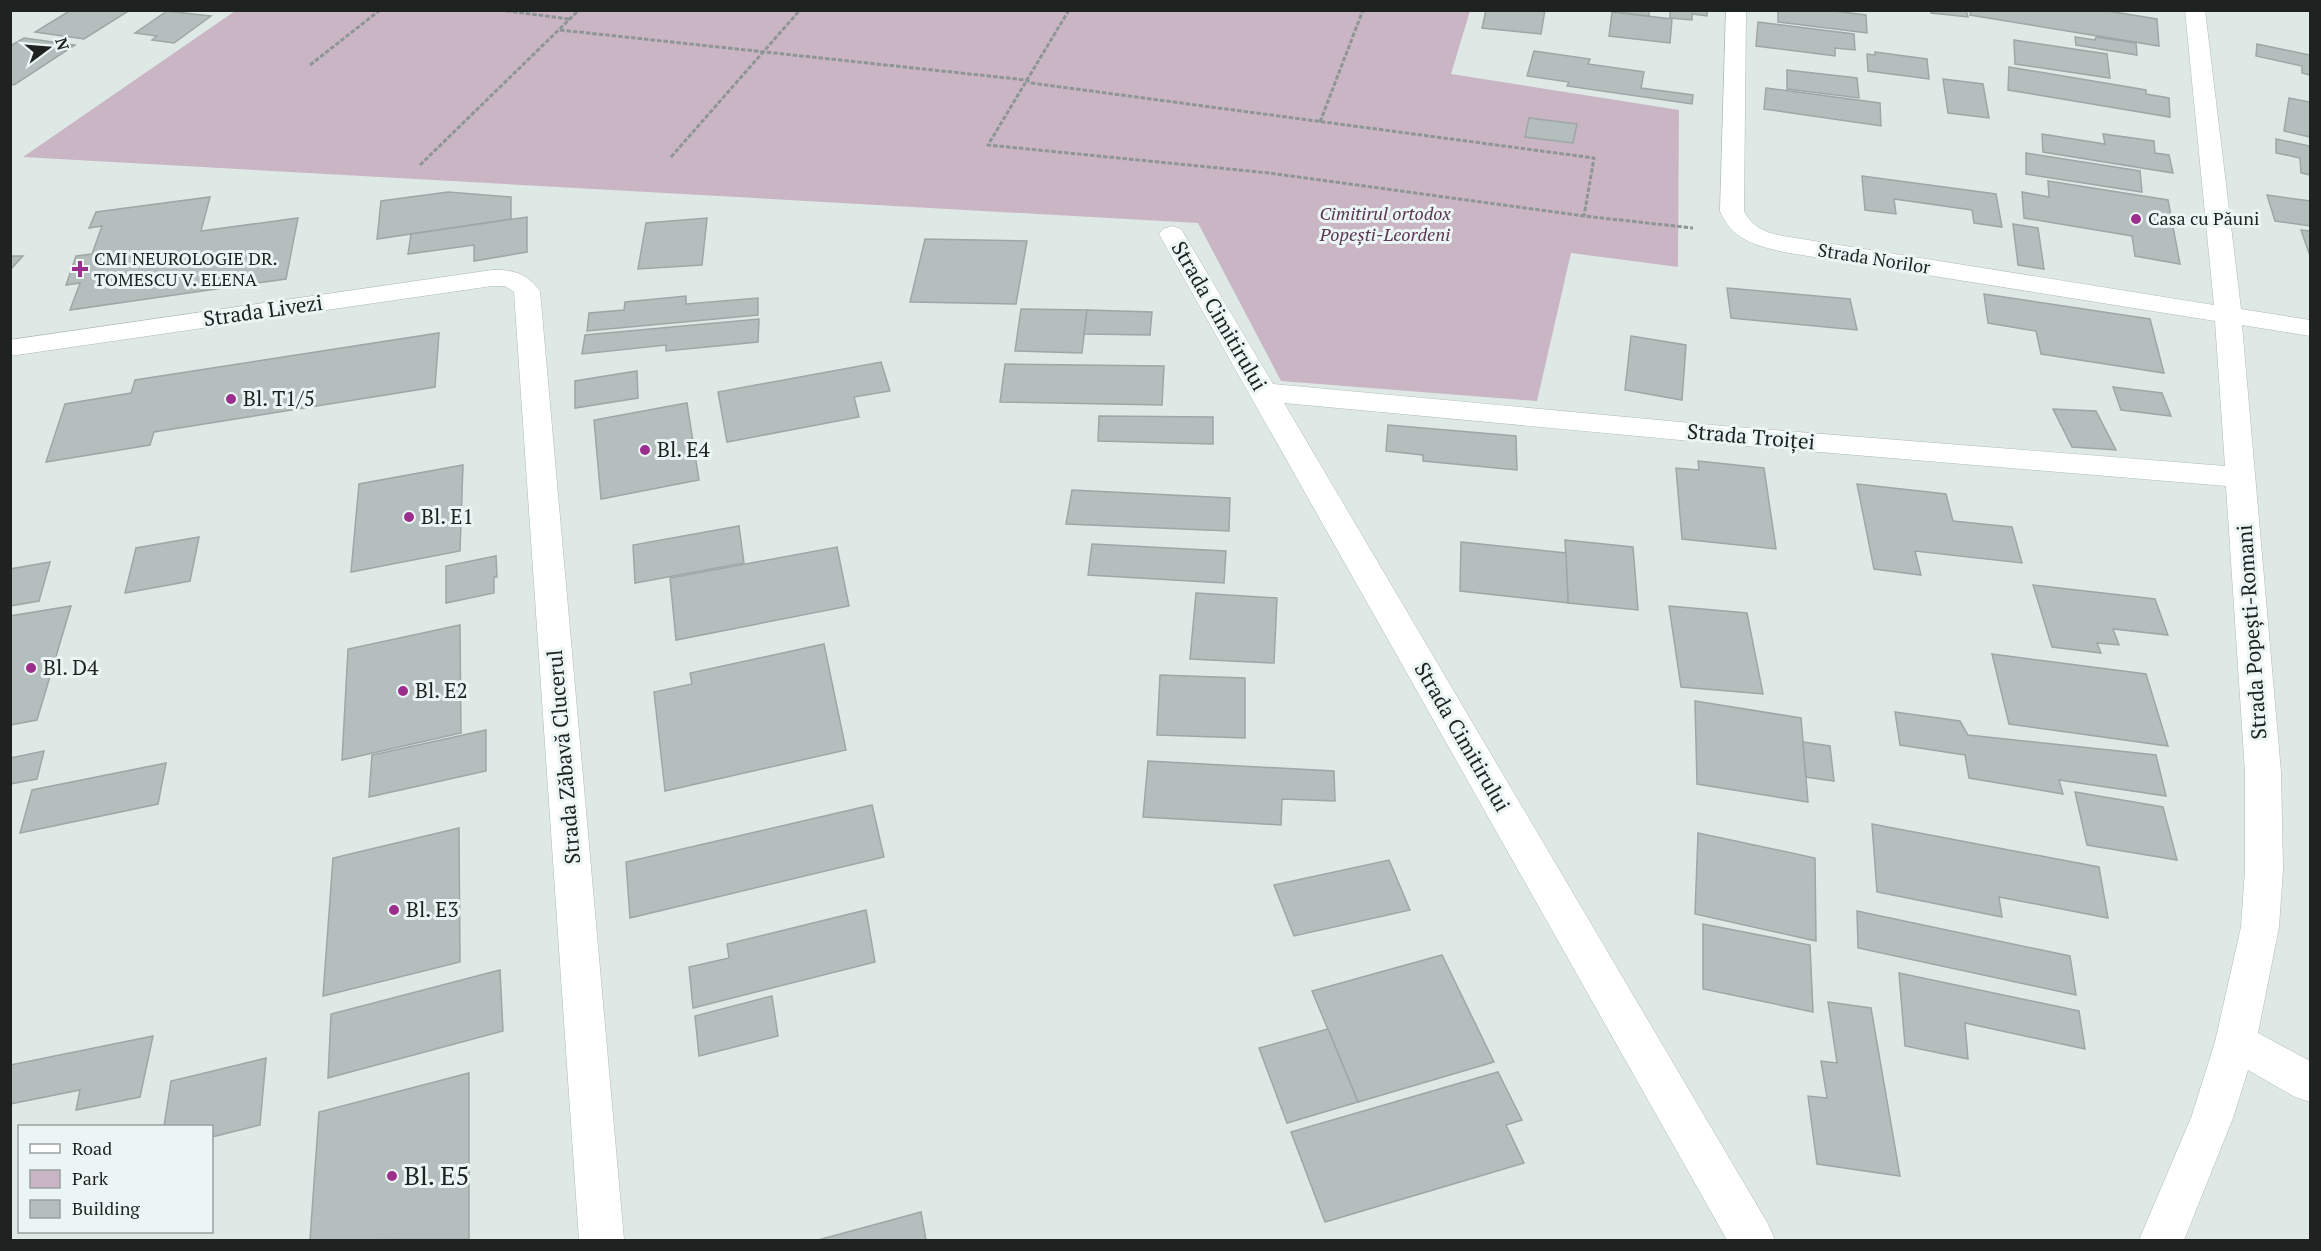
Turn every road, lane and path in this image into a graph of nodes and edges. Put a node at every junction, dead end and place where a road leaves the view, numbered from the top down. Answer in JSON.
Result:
{"nodes":[{"id":1,"x":380,"y":10,"type":"edge"},
{"id":2,"x":500,"y":10,"type":"edge"},
{"id":3,"x":579,"y":10,"type":"edge"},
{"id":4,"x":800,"y":10,"type":"edge"},
{"id":5,"x":1069,"y":10,"type":"edge"},
{"id":6,"x":1363,"y":10,"type":"edge"},
{"id":7,"x":1736,"y":10,"type":"edge"},
{"id":8,"x":2195,"y":10,"type":"edge"},
{"id":9,"x":570,"y":19,"type":"junction"},
{"id":10,"x":560,"y":30,"type":"junction"},
{"id":11,"x":763,"y":50,"type":"junction"},
{"id":12,"x":310,"y":66,"type":"dead end"},
{"id":13,"x":1026,"y":80,"type":"junction"},
{"id":14,"x":1320,"y":122,"type":"junction"},
{"id":15,"x":671,"y":157,"type":"dead end"},
{"id":16,"x":420,"y":165,"type":"dead end"},
{"id":17,"x":1584,"y":216,"type":"junction"},
{"id":18,"x":1742,"y":229,"type":"junction"},
{"id":19,"x":1172,"y":234,"type":"dead end"},
{"id":20,"x":515,"y":280,"type":"joint"},
{"id":21,"x":2228,"y":315,"type":"junction"},
{"id":22,"x":2310,"y":328,"type":"edge"},
{"id":23,"x":10,"y":348,"type":"edge"},
{"id":24,"x":1262,"y":392,"type":"junction"},
{"id":25,"x":2240,"y":477,"type":"junction"},
{"id":26,"x":2235,"y":1042,"type":"junction"},
{"id":27,"x":2310,"y":1083,"type":"edge"},
{"id":28,"x":602,"y":1240,"type":"edge"},
{"id":29,"x":1752,"y":1240,"type":"edge"},
{"id":30,"x":2162,"y":1240,"type":"edge"}],
"edges":[{"from":1,"to":12,"type":"path"},
{"from":2,"to":9,"type":"path"},
{"from":3,"to":9,"type":"path"},
{"from":4,"to":11,"type":"path"},
{"from":5,"to":13,"type":"path"},
{"from":6,"to":14,"type":"path"},
{"from":7,"to":18,"type":"street"},
{"from":8,"to":21,"type":"street","name":"Strada Popești-Romani"},
{"from":9,"to":10,"type":"path"},
{"from":10,"to":11,"type":"path"},
{"from":10,"to":16,"type":"path"},
{"from":11,"to":13,"type":"path"},
{"from":11,"to":15,"type":"path"},
{"from":13,"to":14,"type":"path"},
{"from":13,"to":17,"type":"path"},
{"from":14,"to":17,"type":"path"},
{"from":17,"to":18,"type":"path"},
{"from":18,"to":21,"type":"street","name":"Strada Norilor"},
{"from":19,"to":24,"type":"street","name":"Strada Cimitirului"},
{"from":20,"to":23,"type":"street","name":"Strada Livezi"},
{"from":20,"to":28,"type":"street","name":"Strada Zăbavă Clucerul"},
{"from":21,"to":22,"type":"street","name":"Strada Norilor"},
{"from":21,"to":25,"type":"street","name":"Strada Popești-Romani"},
{"from":24,"to":25,"type":"street","name":"Strada Troiței"},
{"from":24,"to":29,"type":"street","name":"Strada Cimitirului"},
{"from":25,"to":26,"type":"street","name":"Strada Popești-Romani"},
{"from":26,"to":27,"type":"street"},
{"from":26,"to":30,"type":"street","name":"Strada Popești-Romani"}]}
